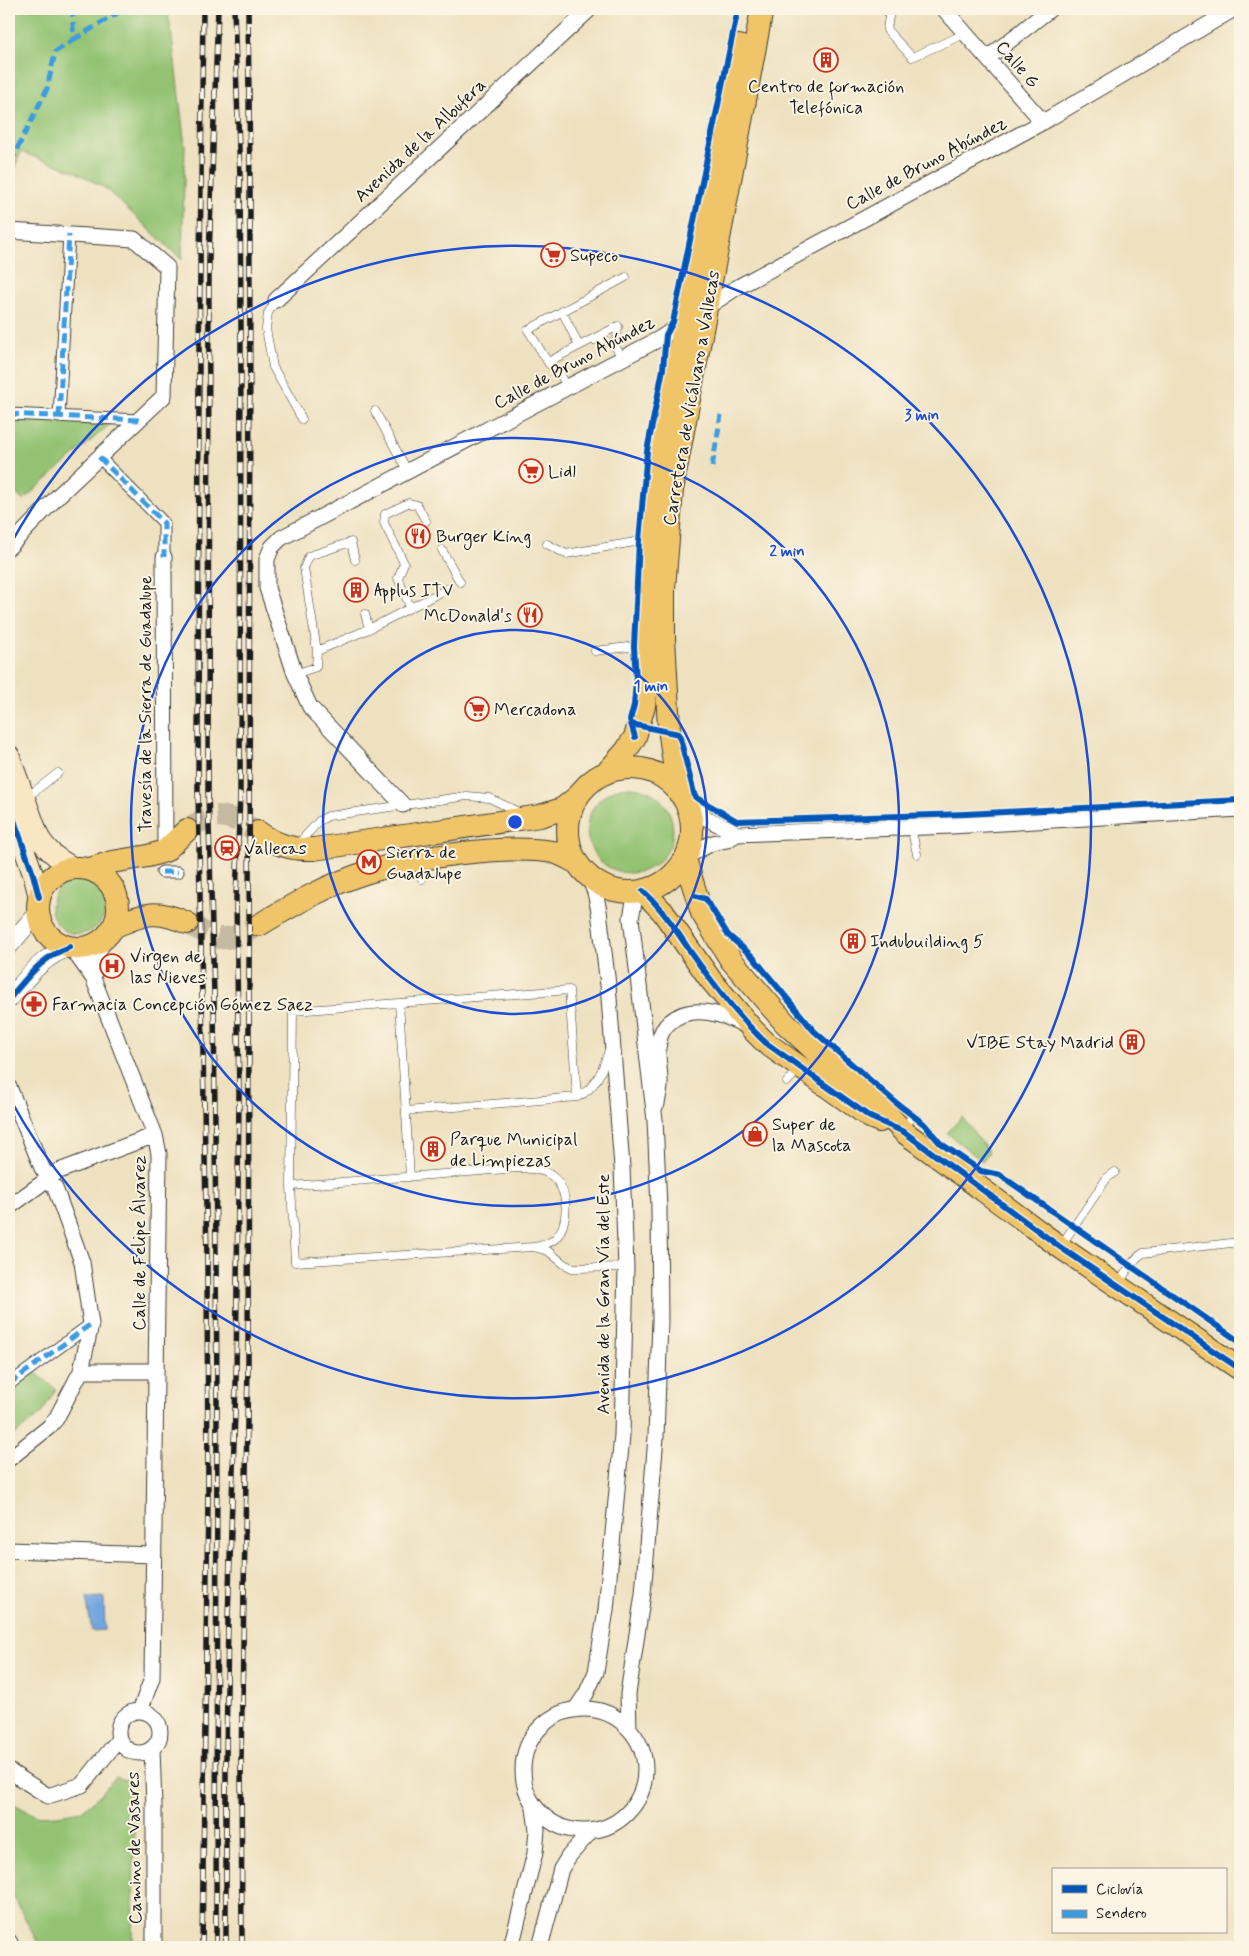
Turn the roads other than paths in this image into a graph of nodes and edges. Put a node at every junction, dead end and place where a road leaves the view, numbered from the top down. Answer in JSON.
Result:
{"nodes":[{"id":1,"x":590,"y":9,"type":"edge"},
{"id":2,"x":746,"y":9,"type":"edge"},
{"id":3,"x":762,"y":9,"type":"edge"},
{"id":4,"x":890,"y":9,"type":"edge"},
{"id":5,"x":944,"y":9,"type":"edge"},
{"id":6,"x":1050,"y":9,"type":"edge"},
{"id":7,"x":1234,"y":9,"type":"edge"},
{"id":8,"x":967,"y":33,"type":"junction"},
{"id":9,"x":988,"y":57,"type":"junction"},
{"id":10,"x":1043,"y":122,"type":"junction"},
{"id":11,"x":9,"y":231,"type":"edge"},
{"id":12,"x":69,"y":234,"type":"junction"},
{"id":13,"x":626,"y":277,"type":"dead end"},
{"id":14,"x":276,"y":300,"type":"joint"},
{"id":15,"x":706,"y":306,"type":"junction"},
{"id":16,"x":562,"y":311,"type":"junction"},
{"id":17,"x":684,"y":321,"type":"junction"},
{"id":18,"x":590,"y":340,"type":"junction"},
{"id":19,"x":614,"y":345,"type":"junction"},
{"id":20,"x":579,"y":346,"type":"junction"},
{"id":21,"x":623,"y":358,"type":"junction"},
{"id":22,"x":548,"y":362,"type":"junction"},
{"id":23,"x":567,"y":386,"type":"junction"},
{"id":24,"x":375,"y":410,"type":"dead end"},
{"id":25,"x":9,"y":414,"type":"edge"},
{"id":26,"x":59,"y":417,"type":"junction"},
{"id":27,"x":302,"y":419,"type":"dead end"},
{"id":28,"x":138,"y":420,"type":"junction"},
{"id":29,"x":99,"y":457,"type":"junction"},
{"id":30,"x":408,"y":472,"type":"junction"},
{"id":31,"x":426,"y":521,"type":"dead end"},
{"id":32,"x":648,"y":540,"type":"junction"},
{"id":33,"x":547,"y":544,"type":"dead end"},
{"id":34,"x":9,"y":547,"type":"edge"},
{"id":35,"x":442,"y":550,"type":"dead end"},
{"id":36,"x":164,"y":557,"type":"joint"},
{"id":37,"x":355,"y":560,"type":"dead end"},
{"id":38,"x":460,"y":582,"type":"dead end"},
{"id":39,"x":447,"y":589,"type":"dead end"},
{"id":40,"x":410,"y":607,"type":"junction"},
{"id":41,"x":365,"y":614,"type":"dead end"},
{"id":42,"x":369,"y":629,"type":"junction"},
{"id":43,"x":645,"y":645,"type":"junction"},
{"id":44,"x":317,"y":651,"type":"junction"},
{"id":45,"x":594,"y":651,"type":"dead end"},
{"id":46,"x":295,"y":674,"type":"junction"},
{"id":47,"x":9,"y":755,"type":"edge"},
{"id":48,"x":608,"y":771,"type":"junction"},
{"id":49,"x":58,"y":773,"type":"dead end"},
{"id":50,"x":681,"y":796,"type":"junction"},
{"id":51,"x":577,"y":797,"type":"junction"},
{"id":52,"x":17,"y":803,"type":"edge"},
{"id":53,"x":403,"y":805,"type":"junction"},
{"id":54,"x":1240,"y":809,"type":"edge"},
{"id":55,"x":529,"y":817,"type":"junction"},
{"id":56,"x":911,"y":828,"type":"junction"},
{"id":57,"x":187,"y":830,"type":"tunnel mouth"},
{"id":58,"x":258,"y":832,"type":"tunnel mouth"},
{"id":59,"x":737,"y":834,"type":"junction"},
{"id":60,"x":294,"y":848,"type":"junction"},
{"id":61,"x":917,"y":854,"type":"dead end"},
{"id":62,"x":685,"y":858,"type":"junction"},
{"id":63,"x":164,"y":861,"type":"junction"},
{"id":64,"x":82,"y":868,"type":"junction"},
{"id":65,"x":582,"y":869,"type":"junction"},
{"id":66,"x":178,"y":872,"type":"dead end"},
{"id":67,"x":641,"y":891,"type":"junction"},
{"id":68,"x":39,"y":905,"type":"junction"},
{"id":69,"x":187,"y":923,"type":"tunnel mouth"},
{"id":70,"x":259,"y":925,"type":"tunnel mouth"},
{"id":71,"x":110,"y":932,"type":"junction"},
{"id":72,"x":9,"y":946,"type":"edge"},
{"id":73,"x":70,"y":947,"type":"junction"},
{"id":74,"x":94,"y":978,"type":"junction"},
{"id":75,"x":9,"y":999,"type":"edge"},
{"id":76,"x":399,"y":1003,"type":"junction"},
{"id":77,"x":753,"y":1030,"type":"junction"},
{"id":78,"x":614,"y":1039,"type":"junction"},
{"id":79,"x":9,"y":1087,"type":"edge"},
{"id":80,"x":577,"y":1097,"type":"junction"},
{"id":81,"x":406,"y":1111,"type":"junction"},
{"id":82,"x":655,"y":1120,"type":"junction"},
{"id":83,"x":908,"y":1123,"type":"junction"},
{"id":84,"x":155,"y":1135,"type":"junction"},
{"id":85,"x":1116,"y":1172,"type":"dead end"},
{"id":86,"x":410,"y":1177,"type":"junction"},
{"id":87,"x":47,"y":1178,"type":"junction"},
{"id":88,"x":291,"y":1186,"type":"junction"},
{"id":89,"x":9,"y":1207,"type":"edge"},
{"id":90,"x":1240,"y":1242,"type":"edge"},
{"id":91,"x":533,"y":1247,"type":"junction"},
{"id":92,"x":1060,"y":1247,"type":"junction"},
{"id":93,"x":626,"y":1267,"type":"junction"},
{"id":94,"x":1118,"y":1285,"type":"junction"},
{"id":95,"x":91,"y":1324,"type":"junction"},
{"id":96,"x":1240,"y":1369,"type":"edge"},
{"id":97,"x":82,"y":1371,"type":"junction"},
{"id":98,"x":156,"y":1371,"type":"junction"},
{"id":99,"x":9,"y":1384,"type":"edge"},
{"id":100,"x":9,"y":1459,"type":"edge"},
{"id":101,"x":9,"y":1550,"type":"edge"},
{"id":102,"x":153,"y":1555,"type":"junction"},
{"id":103,"x":575,"y":1710,"type":"junction"},
{"id":104,"x":140,"y":1711,"type":"junction"},
{"id":105,"x":629,"y":1729,"type":"junction"},
{"id":106,"x":119,"y":1739,"type":"junction"},
{"id":107,"x":152,"y":1748,"type":"junction"},
{"id":108,"x":9,"y":1771,"type":"edge"},
{"id":109,"x":534,"y":1808,"type":"junction"},
{"id":110,"x":591,"y":1831,"type":"junction"},
{"id":111,"x":9,"y":1941,"type":"edge"},
{"id":112,"x":12,"y":1947,"type":"edge"},
{"id":113,"x":154,"y":1947,"type":"edge"},
{"id":114,"x":510,"y":1947,"type":"edge"},
{"id":115,"x":540,"y":1947,"type":"edge"}],
"edges":[{"from":1,"to":14,"type":"street","name":"Avenida de la Albufera"},
{"from":2,"to":17,"type":"main road","name":"Carretera de Vicálvaro a Vallecas"},
{"from":3,"to":15,"type":"main road","name":"Carretera de Vicálvaro a Vallecas"},
{"from":4,"to":8,"type":"lane"},
{"from":5,"to":8,"type":"street","name":"Calle G"},
{"from":6,"to":9,"type":"street"},
{"from":7,"to":10,"type":"street","name":"Calle de Bruno Abúndez"},
{"from":8,"to":9,"type":"street","name":"Calle G"},
{"from":9,"to":10,"type":"street","name":"Calle G"},
{"from":10,"to":15,"type":"street","name":"Calle de Bruno Abúndez"},
{"from":11,"to":12,"type":"street"},
{"from":12,"to":26,"type":"street"},
{"from":12,"to":28,"type":"street"},
{"from":13,"to":16,"type":"lane"},
{"from":14,"to":27,"type":"lane"},
{"from":15,"to":17,"type":"street","name":"Calle de Bruno Abúndez"},
{"from":15,"to":50,"type":"main road","name":"Carretera de Vicálvaro a Vallecas"},
{"from":16,"to":20,"type":"lane"},
{"from":16,"to":22,"type":"lane"},
{"from":17,"to":21,"type":"street","name":"Calle de Bruno Abúndez"},
{"from":17,"to":32,"type":"main road","name":"Carretera de Vicálvaro a Vallecas"},
{"from":18,"to":19,"type":"lane"},
{"from":18,"to":19,"type":"lane"},
{"from":18,"to":20,"type":"lane"},
{"from":19,"to":21,"type":"lane"},
{"from":20,"to":22,"type":"lane"},
{"from":21,"to":23,"type":"street","name":"Calle de Bruno Abúndez"},
{"from":22,"to":23,"type":"lane"},
{"from":23,"to":30,"type":"street","name":"Calle de Bruno Abúndez"},
{"from":24,"to":30,"type":"lane"},
{"from":25,"to":26,"type":"street"},
{"from":26,"to":28,"type":"street"},
{"from":28,"to":29,"type":"street"},
{"from":29,"to":34,"type":"street"},
{"from":29,"to":36,"type":"street"},
{"from":30,"to":46,"type":"street","name":"Calle de Bruno Abúndez"},
{"from":31,"to":40,"type":"lane"},
{"from":32,"to":33,"type":"lane"},
{"from":32,"to":43,"type":"main road","name":"Carretera de Vicálvaro a Vallecas"},
{"from":35,"to":38,"type":"lane"},
{"from":36,"to":63,"type":"street","name":"Travesía de la Sierra de Guadalupe"},
{"from":37,"to":44,"type":"lane"},
{"from":39,"to":40,"type":"lane"},
{"from":40,"to":42,"type":"lane"},
{"from":41,"to":42,"type":"lane"},
{"from":42,"to":44,"type":"lane"},
{"from":43,"to":45,"type":"lane"},
{"from":43,"to":48,"type":"main road","name":"Carretera de Vicálvaro a Vallecas"},
{"from":44,"to":46,"type":"lane"},
{"from":46,"to":53,"type":"street","name":"Calle de Bruno Abúndez"},
{"from":47,"to":52,"type":"main road"},
{"from":48,"to":50,"type":"main road"},
{"from":48,"to":51,"type":"main road"},
{"from":49,"to":52,"type":"lane"},
{"from":50,"to":59,"type":"street"},
{"from":50,"to":62,"type":"main road"},
{"from":51,"to":55,"type":"main road"},
{"from":51,"to":65,"type":"main road"},
{"from":52,"to":64,"type":"main road"},
{"from":52,"to":68,"type":"main road"},
{"from":53,"to":55,"type":"lane"},
{"from":53,"to":60,"type":"lane"},
{"from":54,"to":56,"type":"street"},
{"from":55,"to":60,"type":"main road"},
{"from":56,"to":59,"type":"street"},
{"from":56,"to":61,"type":"lane"},
{"from":57,"to":63,"type":"main road"},
{"from":58,"to":60,"type":"main road"},
{"from":59,"to":62,"type":"street"},
{"from":62,"to":67,"type":"main road"},
{"from":62,"to":83,"type":"main road"},
{"from":63,"to":64,"type":"main road"},
{"from":63,"to":66,"type":"street"},
{"from":64,"to":68,"type":"main road"},
{"from":64,"to":71,"type":"main road"},
{"from":65,"to":67,"type":"main road"},
{"from":65,"to":70,"type":"main road"},
{"from":65,"to":78,"type":"street","name":"Avenida de la Gran Vía del Este"},
{"from":67,"to":77,"type":"main road"},
{"from":67,"to":82,"type":"street"},
{"from":68,"to":72,"type":"street"},
{"from":68,"to":73,"type":"main road"},
{"from":69,"to":71,"type":"main road"},
{"from":71,"to":73,"type":"main road"},
{"from":71,"to":74,"type":"street","name":"Calle de Felipe Álvarez"},
{"from":73,"to":74,"type":"street","name":"Calle de Felipe Álvarez"},
{"from":73,"to":75,"type":"street"},
{"from":74,"to":84,"type":"street","name":"Calle de Felipe Álvarez"},
{"from":76,"to":80,"type":"lane"},
{"from":76,"to":81,"type":"lane"},
{"from":76,"to":88,"type":"lane"},
{"from":77,"to":82,"type":"street"},
{"from":77,"to":83,"type":"main road"},
{"from":78,"to":80,"type":"lane"},
{"from":78,"to":93,"type":"street","name":"Avenida de la Gran Vía del Este"},
{"from":79,"to":87,"type":"street"},
{"from":80,"to":81,"type":"lane"},
{"from":81,"to":86,"type":"lane"},
{"from":82,"to":105,"type":"street"},
{"from":83,"to":92,"type":"main road"},
{"from":84,"to":87,"type":"street"},
{"from":84,"to":98,"type":"street","name":"Calle de Felipe Álvarez"},
{"from":85,"to":92,"type":"lane"},
{"from":86,"to":88,"type":"lane"},
{"from":86,"to":91,"type":"lane"},
{"from":87,"to":89,"type":"street"},
{"from":87,"to":95,"type":"street"},
{"from":88,"to":91,"type":"lane"},
{"from":90,"to":94,"type":"lane"},
{"from":91,"to":93,"type":"lane"},
{"from":92,"to":94,"type":"main road"},
{"from":93,"to":103,"type":"street","name":"Avenida de la Gran Vía del Este"},
{"from":94,"to":96,"type":"main road"},
{"from":95,"to":97,"type":"street"},
{"from":95,"to":99,"type":"street"},
{"from":97,"to":98,"type":"street"},
{"from":97,"to":100,"type":"street"},
{"from":98,"to":102,"type":"street","name":"Calle de Felipe Álvarez"},
{"from":101,"to":102,"type":"street"},
{"from":102,"to":104,"type":"street","name":"Calle de Felipe Álvarez"},
{"from":103,"to":105,"type":"street"},
{"from":103,"to":109,"type":"street"},
{"from":104,"to":106,"type":"street"},
{"from":104,"to":107,"type":"street"},
{"from":105,"to":110,"type":"street"},
{"from":106,"to":107,"type":"street"},
{"from":106,"to":108,"type":"street"},
{"from":107,"to":113,"type":"street","name":"Camino de Vasares"},
{"from":109,"to":110,"type":"street"},
{"from":109,"to":114,"type":"street"},
{"from":110,"to":115,"type":"street"},
{"from":111,"to":112,"type":"street"}]}
